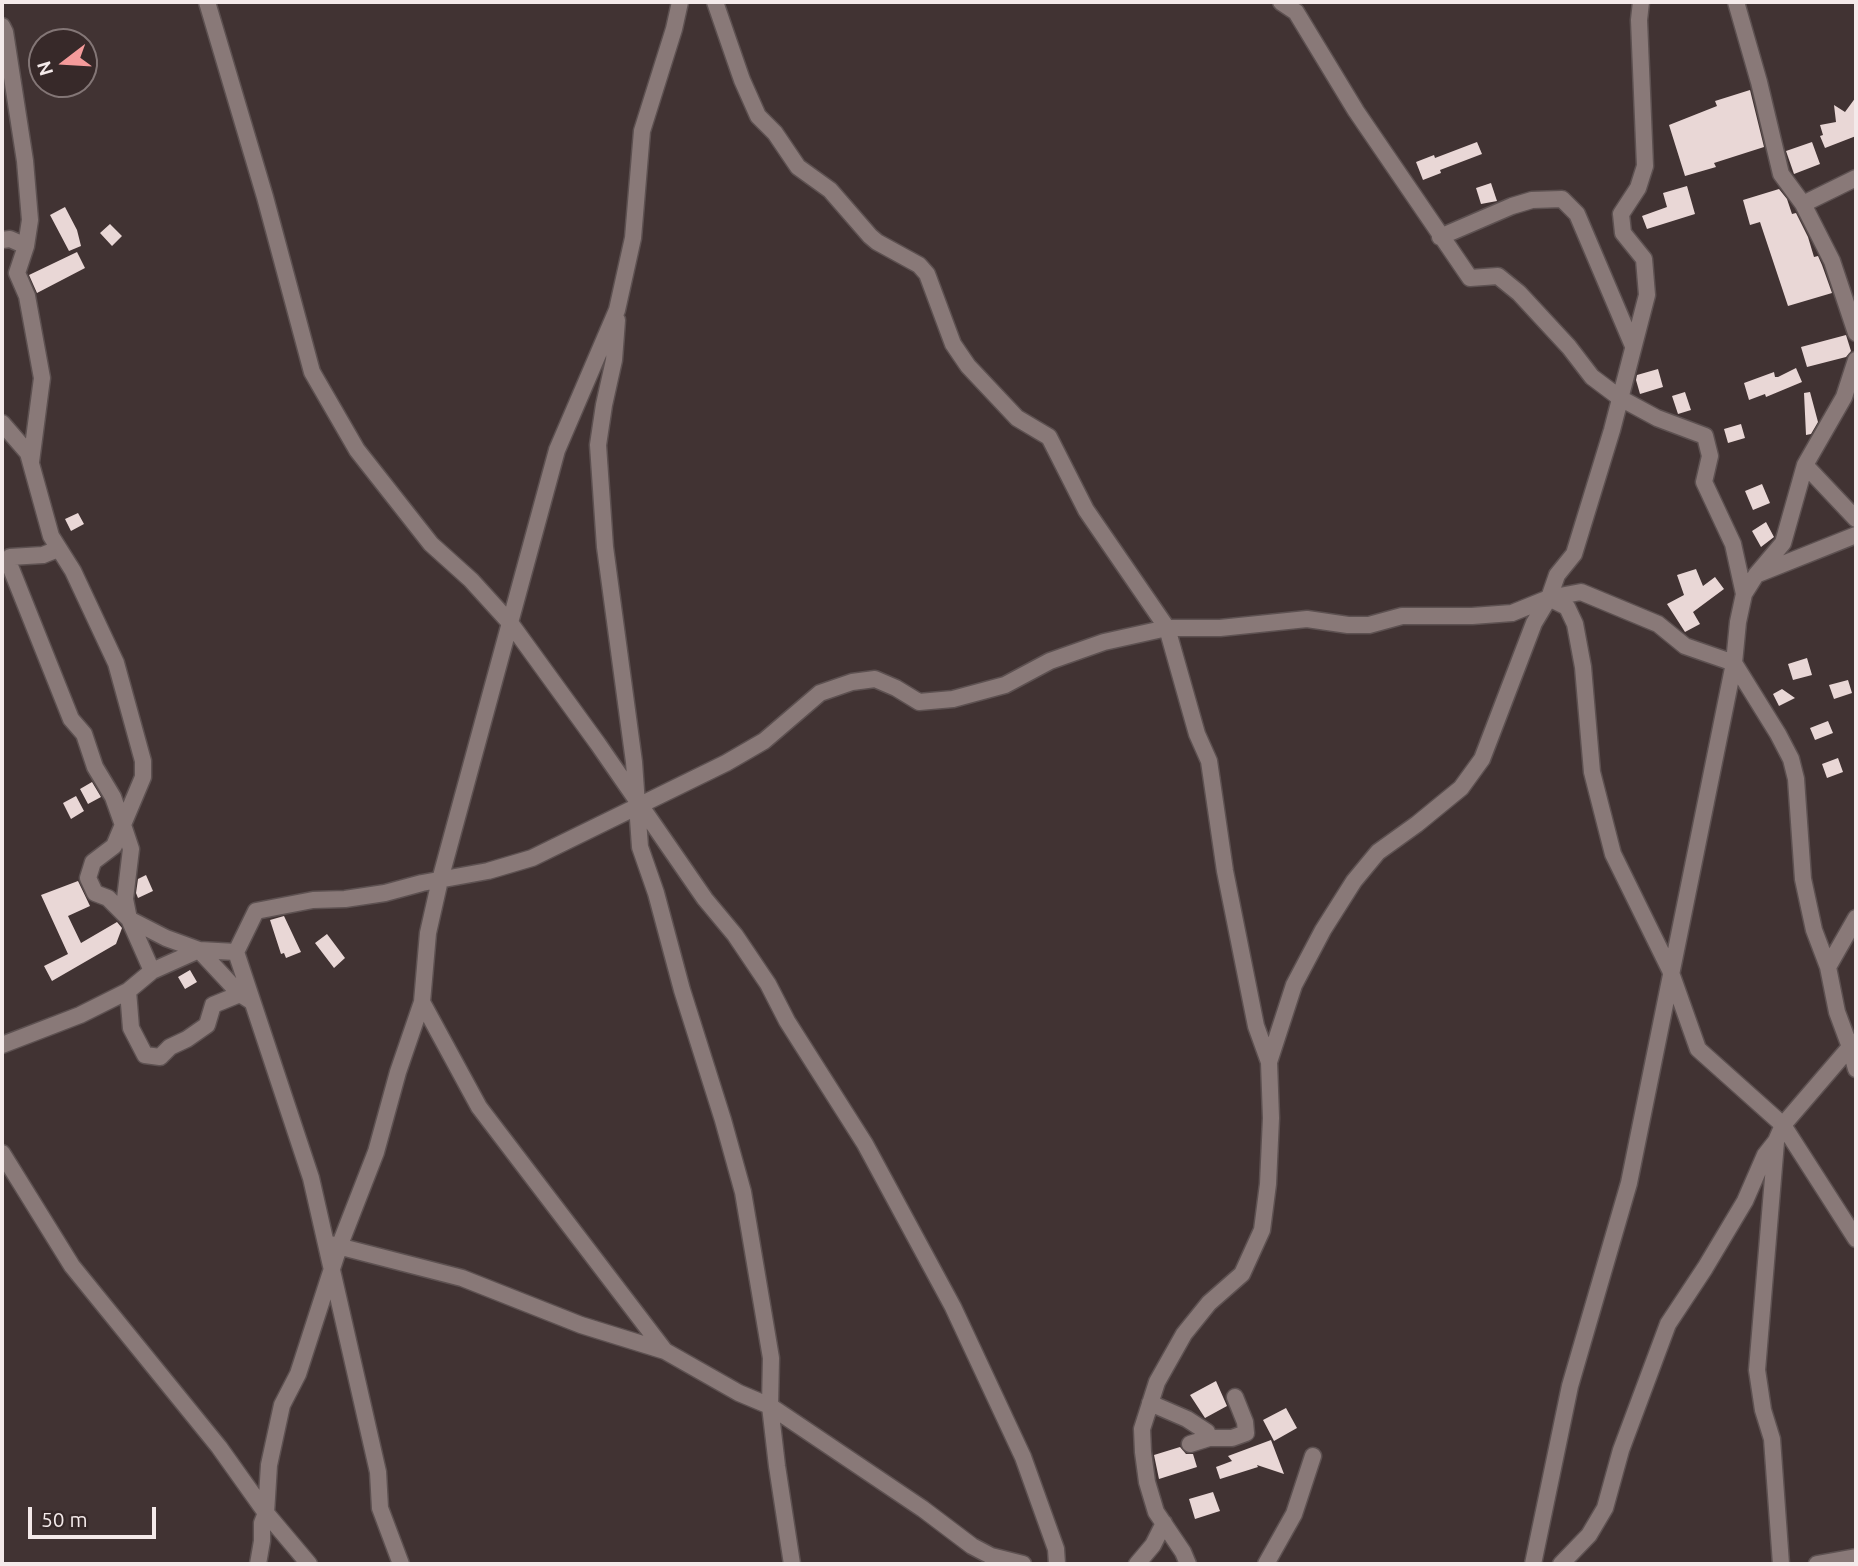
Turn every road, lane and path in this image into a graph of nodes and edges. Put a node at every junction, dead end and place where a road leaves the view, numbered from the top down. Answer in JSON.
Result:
{"nodes":[{"id":1,"x":207,"y":2,"type":"edge"},
{"id":2,"x":680,"y":2,"type":"edge"},
{"id":3,"x":715,"y":2,"type":"edge"},
{"id":4,"x":1281,"y":2,"type":"edge"},
{"id":5,"x":1641,"y":2,"type":"edge"},
{"id":6,"x":1736,"y":2,"type":"edge"},
{"id":7,"x":2,"y":26,"type":"edge"},
{"id":8,"x":1856,"y":178,"type":"edge"},
{"id":9,"x":1803,"y":204,"type":"junction"},
{"id":10,"x":1440,"y":237,"type":"junction"},
{"id":11,"x":2,"y":240,"type":"edge"},
{"id":12,"x":26,"y":246,"type":"junction"},
{"id":13,"x":617,"y":310,"type":"junction"},
{"id":14,"x":1856,"y":333,"type":"edge"},
{"id":15,"x":1633,"y":346,"type":"junction"},
{"id":16,"x":1856,"y":360,"type":"edge"},
{"id":17,"x":1850,"y":395,"type":"edge"},
{"id":18,"x":1620,"y":398,"type":"junction"},
{"id":19,"x":2,"y":423,"type":"edge"},
{"id":20,"x":1805,"y":465,"type":"junction"},
{"id":21,"x":30,"y":467,"type":"junction"},
{"id":22,"x":1856,"y":519,"type":"edge"},
{"id":23,"x":1856,"y":534,"type":"edge"},
{"id":24,"x":58,"y":549,"type":"junction"},
{"id":25,"x":6,"y":558,"type":"edge"},
{"id":26,"x":1756,"y":575,"type":"junction"},
{"id":27,"x":1744,"y":594,"type":"junction"},
{"id":28,"x":1549,"y":598,"type":"junction"},
{"id":29,"x":511,"y":624,"type":"junction"},
{"id":30,"x":1167,"y":628,"type":"junction"},
{"id":31,"x":1734,"y":663,"type":"junction"},
{"id":32,"x":638,"y":805,"type":"junction"},
{"id":33,"x":123,"y":825,"type":"junction"},
{"id":34,"x":440,"y":880,"type":"junction"},
{"id":35,"x":1856,"y":918,"type":"edge"},
{"id":36,"x":130,"y":919,"type":"junction"},
{"id":37,"x":199,"y":950,"type":"junction"},
{"id":38,"x":236,"y":952,"type":"junction"},
{"id":39,"x":1828,"y":967,"type":"junction"},
{"id":40,"x":1670,"y":970,"type":"junction"},
{"id":41,"x":152,"y":971,"type":"junction"},
{"id":42,"x":128,"y":991,"type":"junction"},
{"id":43,"x":246,"y":997,"type":"junction"},
{"id":44,"x":422,"y":1002,"type":"junction"},
{"id":45,"x":1853,"y":1043,"type":"edge"},
{"id":46,"x":2,"y":1045,"type":"edge"},
{"id":47,"x":1269,"y":1062,"type":"junction"},
{"id":48,"x":1856,"y":1069,"type":"edge"},
{"id":49,"x":1783,"y":1125,"type":"junction"},
{"id":50,"x":1776,"y":1140,"type":"junction"},
{"id":51,"x":2,"y":1153,"type":"edge"},
{"id":52,"x":1856,"y":1239,"type":"edge"},
{"id":53,"x":332,"y":1245,"type":"junction"},
{"id":54,"x":333,"y":1266,"type":"junction"},
{"id":55,"x":665,"y":1351,"type":"junction"},
{"id":56,"x":1235,"y":1397,"type":"dead end"},
{"id":57,"x":1150,"y":1402,"type":"junction"},
{"id":58,"x":770,"y":1406,"type":"junction"},
{"id":59,"x":1260,"y":1436,"type":"dead end"},
{"id":60,"x":1215,"y":1438,"type":"junction"},
{"id":61,"x":1190,"y":1444,"type":"dead end"},
{"id":62,"x":1313,"y":1456,"type":"dead end"},
{"id":63,"x":266,"y":1513,"type":"junction"},
{"id":64,"x":1164,"y":1523,"type":"junction"},
{"id":65,"x":1856,"y":1557,"type":"edge"},
{"id":66,"x":1272,"y":1561,"type":"edge"},
{"id":67,"x":258,"y":1564,"type":"edge"},
{"id":68,"x":309,"y":1564,"type":"edge"},
{"id":69,"x":401,"y":1564,"type":"edge"},
{"id":70,"x":792,"y":1564,"type":"edge"},
{"id":71,"x":1023,"y":1564,"type":"edge"},
{"id":72,"x":1057,"y":1564,"type":"edge"},
{"id":73,"x":1137,"y":1564,"type":"edge"},
{"id":74,"x":1188,"y":1564,"type":"edge"},
{"id":75,"x":1532,"y":1564,"type":"edge"},
{"id":76,"x":1562,"y":1564,"type":"edge"},
{"id":77,"x":1781,"y":1564,"type":"edge"},
{"id":78,"x":1817,"y":1564,"type":"edge"}],
"edges":[{"from":1,"to":29,"type":"street"},
{"from":2,"to":13,"type":"street"},
{"from":3,"to":30,"type":"street"},
{"from":4,"to":10,"type":"street"},
{"from":5,"to":15,"type":"street"},
{"from":6,"to":9,"type":"street"},
{"from":7,"to":12,"type":"street"},
{"from":8,"to":9,"type":"street"},
{"from":9,"to":14,"type":"street"},
{"from":10,"to":15,"type":"street"},
{"from":10,"to":18,"type":"street"},
{"from":11,"to":12,"type":"street"},
{"from":12,"to":21,"type":"street"},
{"from":13,"to":29,"type":"street"},
{"from":13,"to":32,"type":"street"},
{"from":15,"to":18,"type":"street"},
{"from":16,"to":17,"type":"street"},
{"from":17,"to":20,"type":"street"},
{"from":18,"to":27,"type":"street"},
{"from":18,"to":28,"type":"street"},
{"from":19,"to":21,"type":"street"},
{"from":20,"to":22,"type":"street"},
{"from":20,"to":26,"type":"street"},
{"from":21,"to":24,"type":"street"},
{"from":23,"to":26,"type":"street"},
{"from":24,"to":25,"type":"street"},
{"from":24,"to":33,"type":"street"},
{"from":25,"to":33,"type":"street"},
{"from":26,"to":27,"type":"street"},
{"from":27,"to":31,"type":"street"},
{"from":28,"to":30,"type":"street"},
{"from":28,"to":31,"type":"street"},
{"from":28,"to":40,"type":"street"},
{"from":28,"to":47,"type":"street"},
{"from":29,"to":32,"type":"street"},
{"from":29,"to":34,"type":"street"},
{"from":30,"to":32,"type":"street"},
{"from":30,"to":47,"type":"street"},
{"from":31,"to":39,"type":"street"},
{"from":31,"to":40,"type":"street"},
{"from":32,"to":34,"type":"street"},
{"from":32,"to":58,"type":"street"},
{"from":32,"to":72,"type":"street"},
{"from":33,"to":36,"type":"street"},
{"from":33,"to":36,"type":"street"},
{"from":34,"to":38,"type":"street"},
{"from":34,"to":44,"type":"street"},
{"from":35,"to":39,"type":"street"},
{"from":36,"to":37,"type":"street"},
{"from":36,"to":41,"type":"street"},
{"from":37,"to":38,"type":"street"},
{"from":37,"to":41,"type":"street"},
{"from":37,"to":43,"type":"street"},
{"from":38,"to":43,"type":"street"},
{"from":39,"to":45,"type":"street"},
{"from":40,"to":49,"type":"street"},
{"from":40,"to":75,"type":"street"},
{"from":41,"to":42,"type":"street"},
{"from":42,"to":43,"type":"street"},
{"from":42,"to":46,"type":"street"},
{"from":43,"to":53,"type":"street"},
{"from":44,"to":53,"type":"street"},
{"from":44,"to":55,"type":"street"},
{"from":45,"to":48,"type":"street"},
{"from":45,"to":49,"type":"street"},
{"from":47,"to":57,"type":"street"},
{"from":49,"to":50,"type":"street"},
{"from":49,"to":52,"type":"street"},
{"from":50,"to":76,"type":"street"},
{"from":50,"to":77,"type":"street"},
{"from":51,"to":63,"type":"street"},
{"from":53,"to":54,"type":"street"},
{"from":53,"to":55,"type":"street"},
{"from":54,"to":63,"type":"street"},
{"from":54,"to":69,"type":"street"},
{"from":55,"to":58,"type":"street"},
{"from":56,"to":60,"type":"street"},
{"from":57,"to":60,"type":"street"},
{"from":57,"to":64,"type":"street"},
{"from":58,"to":70,"type":"street"},
{"from":58,"to":71,"type":"street"},
{"from":59,"to":60,"type":"street"},
{"from":60,"to":61,"type":"street"},
{"from":62,"to":66,"type":"street"},
{"from":63,"to":67,"type":"street"},
{"from":63,"to":68,"type":"street"},
{"from":64,"to":73,"type":"street"},
{"from":64,"to":74,"type":"street"},
{"from":65,"to":78,"type":"street"}]}
